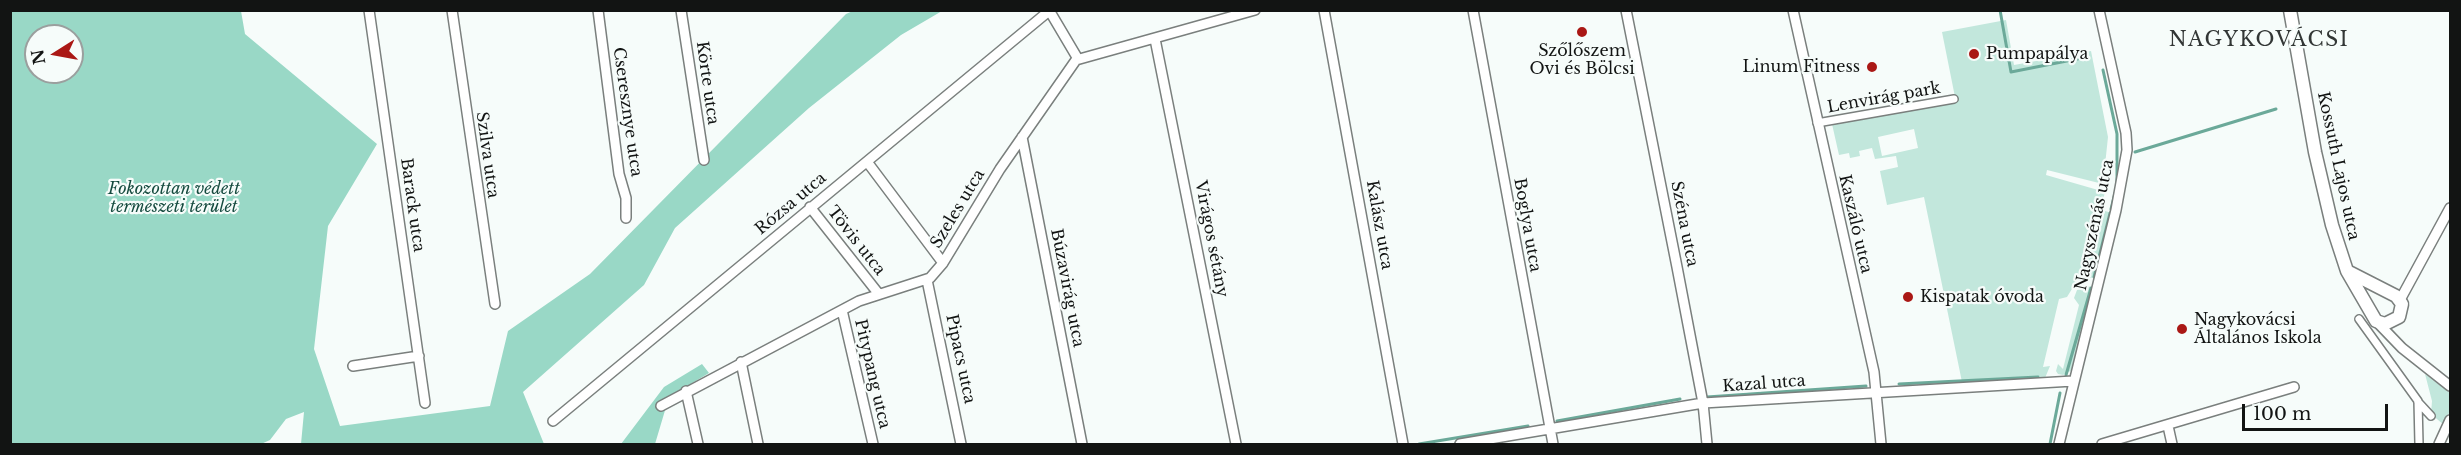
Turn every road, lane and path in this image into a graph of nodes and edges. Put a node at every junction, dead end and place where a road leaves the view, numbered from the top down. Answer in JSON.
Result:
{"nodes":[{"id":1,"x":369,"y":10,"type":"edge"},
{"id":2,"x":452,"y":10,"type":"edge"},
{"id":3,"x":598,"y":10,"type":"edge"},
{"id":4,"x":681,"y":10,"type":"edge"},
{"id":5,"x":1255,"y":10,"type":"edge"},
{"id":6,"x":1324,"y":10,"type":"edge"},
{"id":7,"x":1473,"y":10,"type":"edge"},
{"id":8,"x":1626,"y":10,"type":"edge"},
{"id":9,"x":1792,"y":10,"type":"edge"},
{"id":10,"x":2099,"y":10,"type":"edge"},
{"id":11,"x":2290,"y":10,"type":"edge"},
{"id":12,"x":1049,"y":11,"type":"edge"},
{"id":13,"x":1155,"y":39,"type":"junction"},
{"id":14,"x":1078,"y":59,"type":"junction"},
{"id":15,"x":1954,"y":99,"type":"dead end"},
{"id":16,"x":1817,"y":123,"type":"junction"},
{"id":17,"x":1022,"y":137,"type":"junction"},
{"id":18,"x":704,"y":160,"type":"dead end"},
{"id":19,"x":868,"y":163,"type":"junction"},
{"id":20,"x":810,"y":207,"type":"junction"},
{"id":21,"x":2451,"y":208,"type":"edge"},
{"id":22,"x":626,"y":218,"type":"dead end"},
{"id":23,"x":943,"y":263,"type":"junction"},
{"id":24,"x":2347,"y":271,"type":"junction"},
{"id":25,"x":927,"y":280,"type":"junction"},
{"id":26,"x":878,"y":293,"type":"junction"},
{"id":27,"x":2400,"y":300,"type":"junction"},
{"id":28,"x":495,"y":304,"type":"dead end"},
{"id":29,"x":842,"y":310,"type":"junction"},
{"id":30,"x":2359,"y":319,"type":"dead end"},
{"id":31,"x":2376,"y":321,"type":"junction"},
{"id":32,"x":418,"y":356,"type":"junction"},
{"id":33,"x":741,"y":362,"type":"junction"},
{"id":34,"x":353,"y":366,"type":"dead end"},
{"id":35,"x":2073,"y":381,"type":"junction"},
{"id":36,"x":2451,"y":386,"type":"edge"},
{"id":37,"x":2294,"y":387,"type":"dead end"},
{"id":38,"x":686,"y":391,"type":"junction"},
{"id":39,"x":1876,"y":391,"type":"junction"},
{"id":40,"x":2418,"y":402,"type":"junction"},
{"id":41,"x":425,"y":403,"type":"dead end"},
{"id":42,"x":1702,"y":403,"type":"junction"},
{"id":43,"x":661,"y":406,"type":"dead end"},
{"id":44,"x":2431,"y":416,"type":"dead end"},
{"id":45,"x":2451,"y":420,"type":"edge"},
{"id":46,"x":553,"y":422,"type":"dead end"},
{"id":47,"x":2168,"y":426,"type":"junction"},
{"id":48,"x":1550,"y":427,"type":"junction"},
{"id":49,"x":698,"y":444,"type":"edge"},
{"id":50,"x":758,"y":444,"type":"edge"},
{"id":51,"x":873,"y":444,"type":"edge"},
{"id":52,"x":961,"y":444,"type":"edge"},
{"id":53,"x":1082,"y":444,"type":"edge"},
{"id":54,"x":1236,"y":444,"type":"edge"},
{"id":55,"x":1403,"y":444,"type":"edge"},
{"id":56,"x":1460,"y":444,"type":"edge"},
{"id":57,"x":1553,"y":444,"type":"edge"},
{"id":58,"x":1707,"y":444,"type":"edge"},
{"id":59,"x":1881,"y":444,"type":"edge"},
{"id":60,"x":2059,"y":444,"type":"edge"},
{"id":61,"x":2102,"y":444,"type":"edge"},
{"id":62,"x":2172,"y":444,"type":"edge"},
{"id":63,"x":2419,"y":444,"type":"edge"},
{"id":64,"x":2439,"y":444,"type":"edge"}],
"edges":[{"from":1,"to":32,"type":"street","name":"Barack utca"},
{"from":2,"to":28,"type":"street","name":"Szilva utca"},
{"from":3,"to":22,"type":"street","name":"Cseresznye utca"},
{"from":4,"to":18,"type":"street","name":"Körte utca"},
{"from":5,"to":13,"type":"street"},
{"from":6,"to":55,"type":"street","name":"Kalász utca"},
{"from":7,"to":48,"type":"street","name":"Boglya utca"},
{"from":8,"to":42,"type":"street","name":"Széna utca"},
{"from":9,"to":16,"type":"street","name":"Kaszáló utca"},
{"from":10,"to":35,"type":"street","name":"Nagyszénás utca"},
{"from":11,"to":24,"type":"street","name":"Kossuth Lajos utca"},
{"from":12,"to":14,"type":"street"},
{"from":12,"to":19,"type":"street","name":"Rózsa utca"},
{"from":13,"to":14,"type":"street"},
{"from":13,"to":54,"type":"street","name":"Virágos sétány"},
{"from":14,"to":17,"type":"street","name":"Szeles utca"},
{"from":15,"to":16,"type":"street","name":"Lenvirág park"},
{"from":16,"to":39,"type":"street","name":"Kaszáló utca"},
{"from":17,"to":23,"type":"street","name":"Szeles utca"},
{"from":17,"to":53,"type":"street","name":"Búzavirág utca"},
{"from":19,"to":20,"type":"street","name":"Rózsa utca"},
{"from":19,"to":23,"type":"street"},
{"from":20,"to":26,"type":"street","name":"Tövis utca"},
{"from":20,"to":46,"type":"street","name":"Rózsa utca"},
{"from":21,"to":27,"type":"street"},
{"from":23,"to":25,"type":"street","name":"Szeles utca"},
{"from":24,"to":27,"type":"street"},
{"from":24,"to":31,"type":"street","name":"Kossuth Lajos utca"},
{"from":25,"to":26,"type":"street"},
{"from":25,"to":52,"type":"street","name":"Pipacs utca"},
{"from":26,"to":29,"type":"street"},
{"from":27,"to":31,"type":"street"},
{"from":29,"to":33,"type":"street"},
{"from":29,"to":51,"type":"street","name":"Pitypang utca"},
{"from":30,"to":40,"type":"street"},
{"from":31,"to":36,"type":"street"},
{"from":32,"to":34,"type":"street"},
{"from":32,"to":41,"type":"street","name":"Barack utca"},
{"from":33,"to":38,"type":"street"},
{"from":33,"to":50,"type":"street"},
{"from":35,"to":39,"type":"street","name":"Kazal utca"},
{"from":35,"to":60,"type":"street","name":"Nagyszénás utca"},
{"from":37,"to":47,"type":"street"},
{"from":38,"to":43,"type":"street"},
{"from":38,"to":49,"type":"street"},
{"from":39,"to":42,"type":"street","name":"Kazal utca"},
{"from":39,"to":59,"type":"street","name":"Kaszáló utca"},
{"from":40,"to":44,"type":"street"},
{"from":40,"to":63,"type":"street"},
{"from":42,"to":48,"type":"street","name":"Kazal utca"},
{"from":42,"to":58,"type":"street","name":"Széna utca"},
{"from":45,"to":64,"type":"street"},
{"from":47,"to":61,"type":"street"},
{"from":47,"to":62,"type":"street"},
{"from":48,"to":56,"type":"street","name":"Kazal utca"},
{"from":48,"to":57,"type":"street","name":"Boglya utca"}]}
